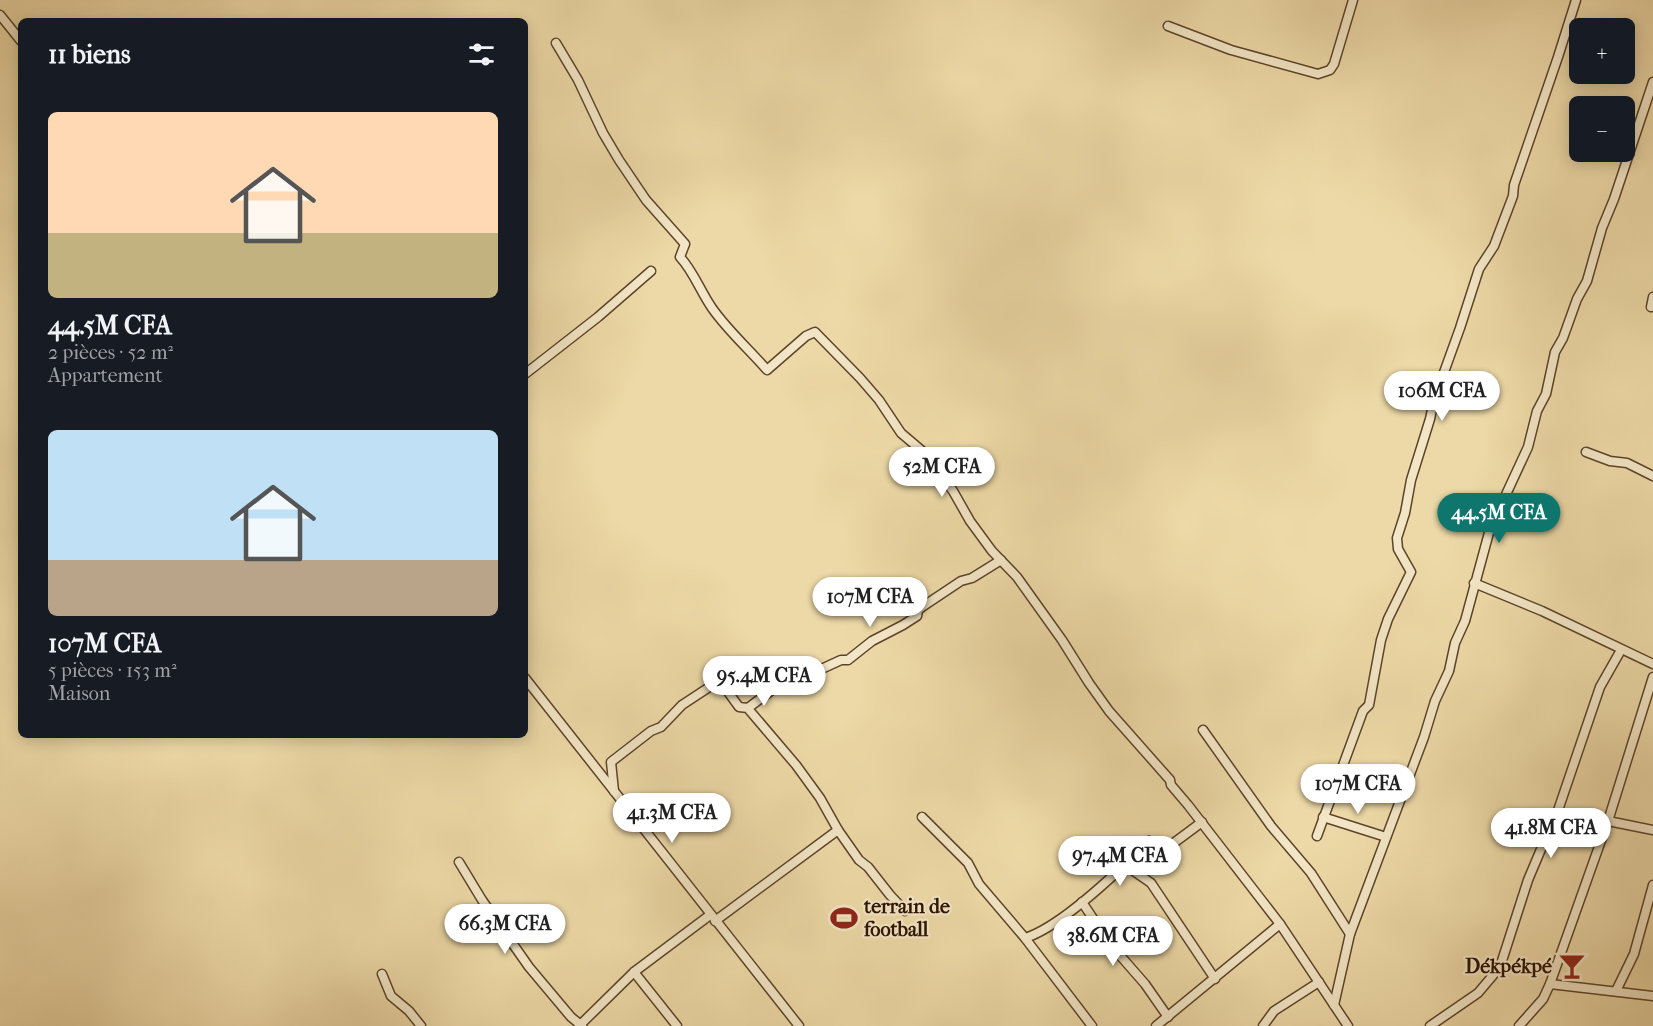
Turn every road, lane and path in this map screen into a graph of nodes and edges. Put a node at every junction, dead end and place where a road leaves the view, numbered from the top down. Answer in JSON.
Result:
{"nodes":[{"id":1,"x":1353,"y":0,"type":"edge"},
{"id":2,"x":1576,"y":0,"type":"edge"},
{"id":3,"x":0,"y":15,"type":"edge"},
{"id":4,"x":1168,"y":26,"type":"dead end"},
{"id":5,"x":18,"y":37,"type":"edge"},
{"id":6,"x":556,"y":43,"type":"dead end"},
{"id":7,"x":1653,"y":82,"type":"edge"},
{"id":8,"x":651,"y":272,"type":"dead end"},
{"id":9,"x":1653,"y":297,"type":"edge"},
{"id":10,"x":1651,"y":307,"type":"dead end"},
{"id":11,"x":528,"y":372,"type":"edge"},
{"id":12,"x":1586,"y":452,"type":"dead end"},
{"id":13,"x":1653,"y":476,"type":"edge"},
{"id":14,"x":1001,"y":560,"type":"junction"},
{"id":15,"x":1474,"y":583,"type":"junction"},
{"id":16,"x":1621,"y":650,"type":"junction"},
{"id":17,"x":1653,"y":664,"type":"edge"},
{"id":18,"x":1653,"y":677,"type":"edge"},
{"id":19,"x":528,"y":682,"type":"edge"},
{"id":20,"x":748,"y":708,"type":"junction"},
{"id":21,"x":1203,"y":730,"type":"dead end"},
{"id":22,"x":611,"y":762,"type":"junction"},
{"id":23,"x":598,"y":772,"type":"junction"},
{"id":24,"x":614,"y":791,"type":"junction"},
{"id":25,"x":922,"y":817,"type":"dead end"},
{"id":26,"x":1323,"y":817,"type":"junction"},
{"id":27,"x":1608,"y":821,"type":"junction"},
{"id":28,"x":1202,"y":822,"type":"junction"},
{"id":29,"x":838,"y":830,"type":"junction"},
{"id":30,"x":1653,"y":830,"type":"edge"},
{"id":31,"x":1317,"y":836,"type":"dead end"},
{"id":32,"x":1386,"y":837,"type":"junction"},
{"id":33,"x":459,"y":862,"type":"dead end"},
{"id":34,"x":1125,"y":865,"type":"junction"},
{"id":35,"x":1653,"y":885,"type":"edge"},
{"id":36,"x":1082,"y":902,"type":"junction"},
{"id":37,"x":905,"y":911,"type":"dead end"},
{"id":38,"x":712,"y":918,"type":"junction"},
{"id":39,"x":1280,"y":924,"type":"junction"},
{"id":40,"x":1350,"y":934,"type":"junction"},
{"id":41,"x":1025,"y":938,"type":"junction"},
{"id":42,"x":634,"y":972,"type":"junction"},
{"id":43,"x":382,"y":974,"type":"dead end"},
{"id":44,"x":1215,"y":979,"type":"junction"},
{"id":45,"x":1319,"y":982,"type":"junction"},
{"id":46,"x":1550,"y":984,"type":"junction"},
{"id":47,"x":1616,"y":991,"type":"junction"},
{"id":48,"x":1653,"y":996,"type":"edge"},
{"id":49,"x":1334,"y":1005,"type":"junction"},
{"id":50,"x":1167,"y":1017,"type":"junction"},
{"id":51,"x":580,"y":1025,"type":"edge"},
{"id":52,"x":421,"y":1026,"type":"edge"},
{"id":53,"x":677,"y":1026,"type":"edge"},
{"id":54,"x":799,"y":1026,"type":"edge"},
{"id":55,"x":1092,"y":1026,"type":"edge"},
{"id":56,"x":1156,"y":1026,"type":"edge"},
{"id":57,"x":1263,"y":1026,"type":"edge"},
{"id":58,"x":1348,"y":1026,"type":"edge"},
{"id":59,"x":1430,"y":1026,"type":"edge"},
{"id":60,"x":1520,"y":1026,"type":"edge"}],
"edges":[{"from":1,"to":4,"type":"street"},
{"from":2,"to":26,"type":"street"},
{"from":3,"to":5,"type":"street"},
{"from":6,"to":14,"type":"street"},
{"from":7,"to":15,"type":"street"},
{"from":8,"to":11,"type":"street"},
{"from":9,"to":10,"type":"street"},
{"from":12,"to":13,"type":"street"},
{"from":14,"to":20,"type":"street"},
{"from":14,"to":28,"type":"street"},
{"from":15,"to":16,"type":"street"},
{"from":15,"to":32,"type":"street"},
{"from":16,"to":17,"type":"street"},
{"from":16,"to":59,"type":"street"},
{"from":18,"to":27,"type":"street"},
{"from":19,"to":23,"type":"street"},
{"from":20,"to":22,"type":"street"},
{"from":20,"to":29,"type":"street"},
{"from":21,"to":40,"type":"street"},
{"from":22,"to":23,"type":"street"},
{"from":22,"to":24,"type":"street"},
{"from":23,"to":24,"type":"street"},
{"from":24,"to":38,"type":"street"},
{"from":25,"to":41,"type":"street"},
{"from":26,"to":31,"type":"street"},
{"from":26,"to":32,"type":"street"},
{"from":27,"to":30,"type":"street"},
{"from":27,"to":46,"type":"street"},
{"from":28,"to":34,"type":"street"},
{"from":28,"to":39,"type":"street"},
{"from":29,"to":37,"type":"street"},
{"from":29,"to":38,"type":"street"},
{"from":32,"to":40,"type":"street"},
{"from":33,"to":51,"type":"street"},
{"from":34,"to":36,"type":"street"},
{"from":34,"to":44,"type":"street"},
{"from":35,"to":47,"type":"street"},
{"from":36,"to":41,"type":"street"},
{"from":36,"to":50,"type":"street"},
{"from":38,"to":42,"type":"street"},
{"from":38,"to":54,"type":"street"},
{"from":39,"to":44,"type":"street"},
{"from":39,"to":45,"type":"street"},
{"from":40,"to":49,"type":"street"},
{"from":41,"to":55,"type":"street"},
{"from":42,"to":51,"type":"street"},
{"from":42,"to":53,"type":"street"},
{"from":43,"to":52,"type":"street"},
{"from":44,"to":50,"type":"street"},
{"from":45,"to":49,"type":"street"},
{"from":45,"to":57,"type":"street"},
{"from":46,"to":47,"type":"street"},
{"from":46,"to":60,"type":"street"},
{"from":47,"to":48,"type":"street"},
{"from":49,"to":58,"type":"street"},
{"from":50,"to":56,"type":"street"}]}
